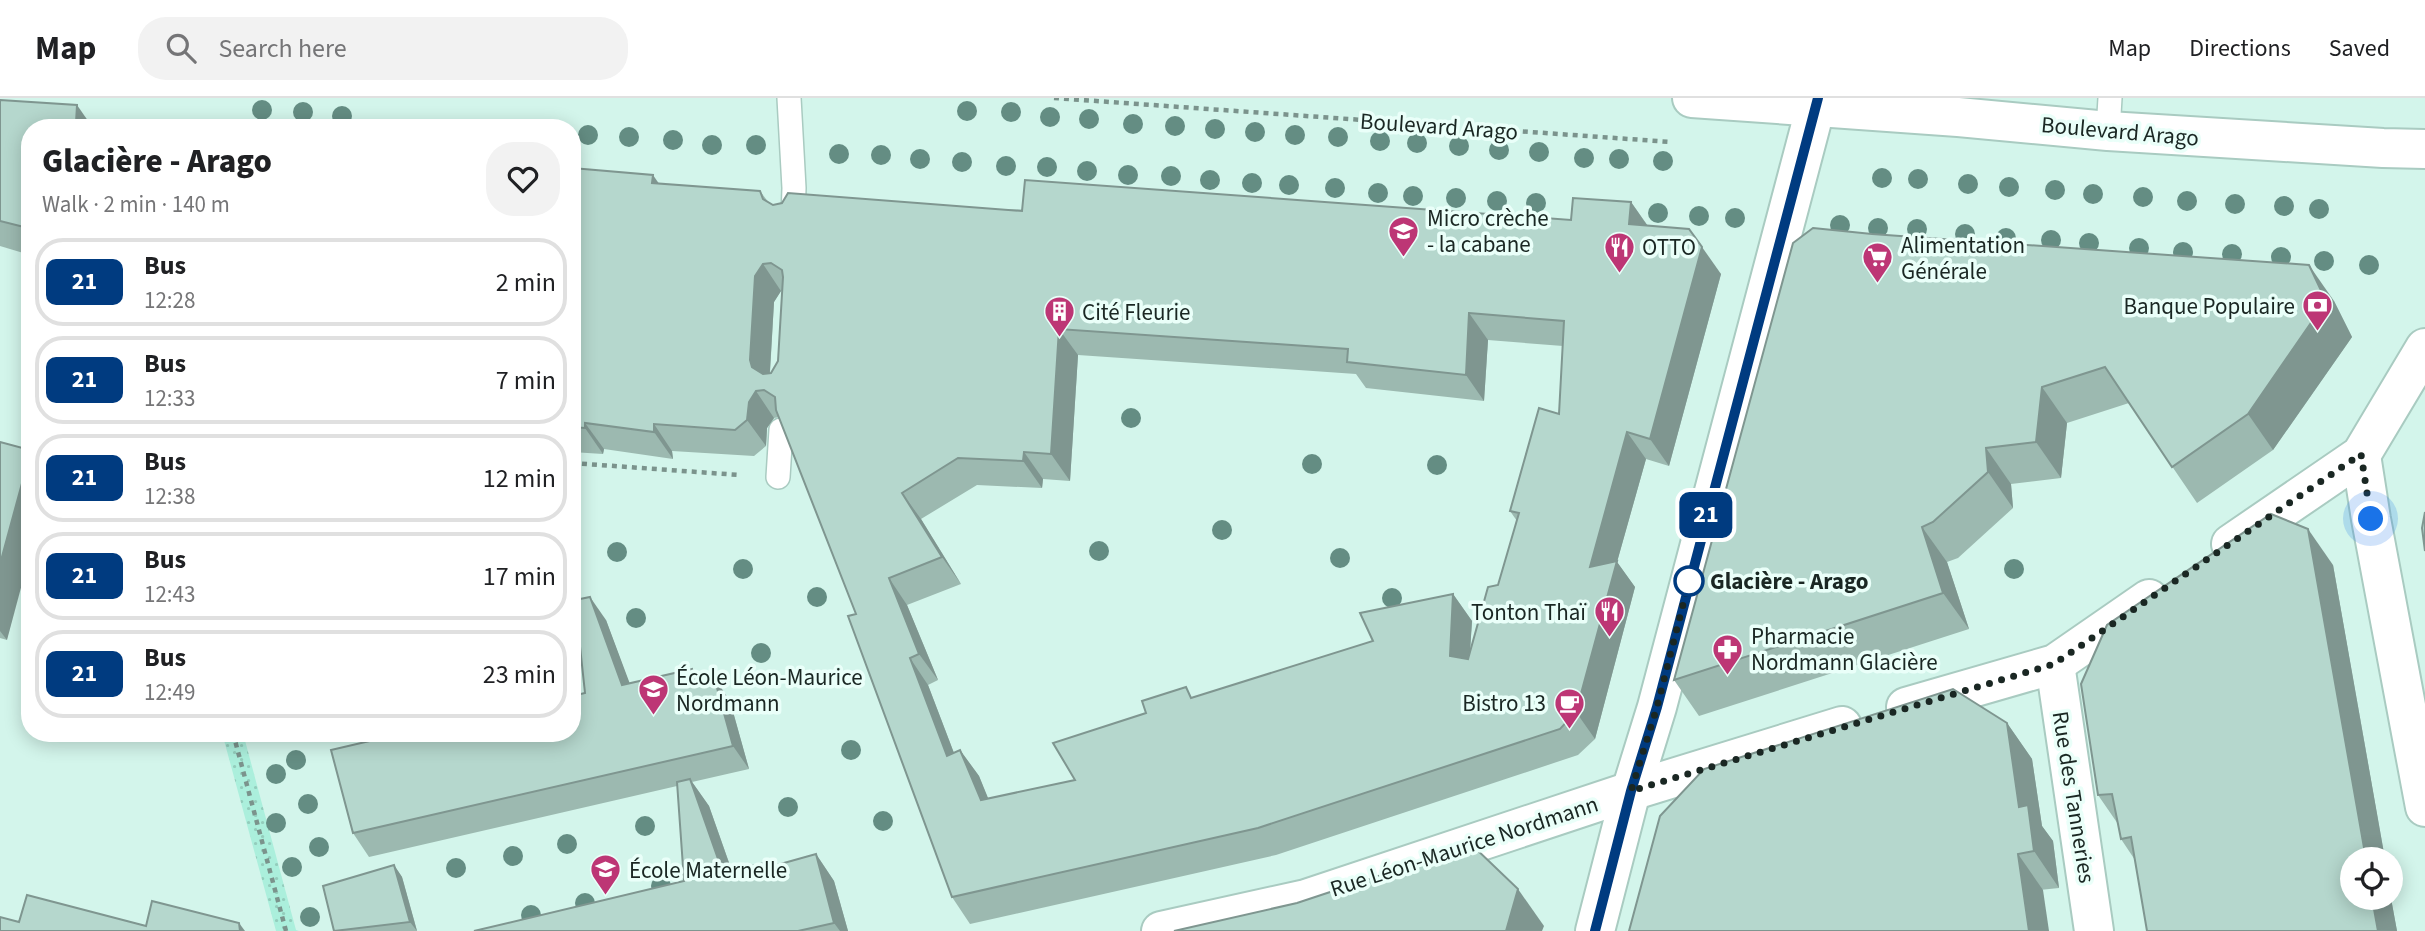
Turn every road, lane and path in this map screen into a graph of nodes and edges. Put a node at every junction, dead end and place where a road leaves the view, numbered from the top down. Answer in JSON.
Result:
{"nodes":[{"id":1,"x":789,"y":98,"type":"edge"},
{"id":2,"x":1054,"y":98,"type":"edge"},
{"id":3,"x":1692,"y":98,"type":"edge"},
{"id":4,"x":1817,"y":102,"type":"edge"},
{"id":5,"x":2109,"y":115,"type":"edge"},
{"id":6,"x":1681,"y":143,"type":"dead end"},
{"id":7,"x":2425,"y":149,"type":"edge"},
{"id":8,"x":793,"y":218,"type":"edge"},
{"id":9,"x":2425,"y":348,"type":"edge"},
{"id":10,"x":781,"y":430,"type":"edge"},
{"id":11,"x":2361,"y":454,"type":"junction"},
{"id":12,"x":581,"y":464,"type":"edge"},
{"id":13,"x":778,"y":477,"type":"joint"},
{"id":14,"x":2054,"y":664,"type":"junction"},
{"id":15,"x":235,"y":742,"type":"edge"},
{"id":16,"x":1631,"y":791,"type":"junction"},
{"id":17,"x":2425,"y":807,"type":"edge"},
{"id":18,"x":286,"y":931,"type":"edge"},
{"id":19,"x":1161,"y":931,"type":"edge"},
{"id":20,"x":1595,"y":931,"type":"edge"},
{"id":21,"x":2094,"y":931,"type":"edge"}],
"edges":[{"from":1,"to":8,"type":"lane"},
{"from":2,"to":6,"type":"path","name":"Boulevard Arago"},
{"from":3,"to":4,"type":"street","name":"Boulevard Arago"},
{"from":4,"to":5,"type":"street","name":"Boulevard Arago"},
{"from":4,"to":16,"type":"street"},
{"from":5,"to":7,"type":"street","name":"Boulevard Arago"},
{"from":9,"to":11,"type":"street","name":"Rue Léon-Maurice Nordmann"},
{"from":10,"to":13,"type":"lane"},
{"from":11,"to":14,"type":"street","name":"Rue Léon-Maurice Nordmann"},
{"from":11,"to":17,"type":"street"},
{"from":12,"to":13,"type":"path"},
{"from":14,"to":16,"type":"street","name":"Rue Léon-Maurice Nordmann"},
{"from":14,"to":21,"type":"street","name":"Rue des Tanneries"},
{"from":15,"to":18,"type":"path"},
{"from":16,"to":19,"type":"street","name":"Rue Léon-Maurice Nordmann"},
{"from":16,"to":20,"type":"street"}]}
